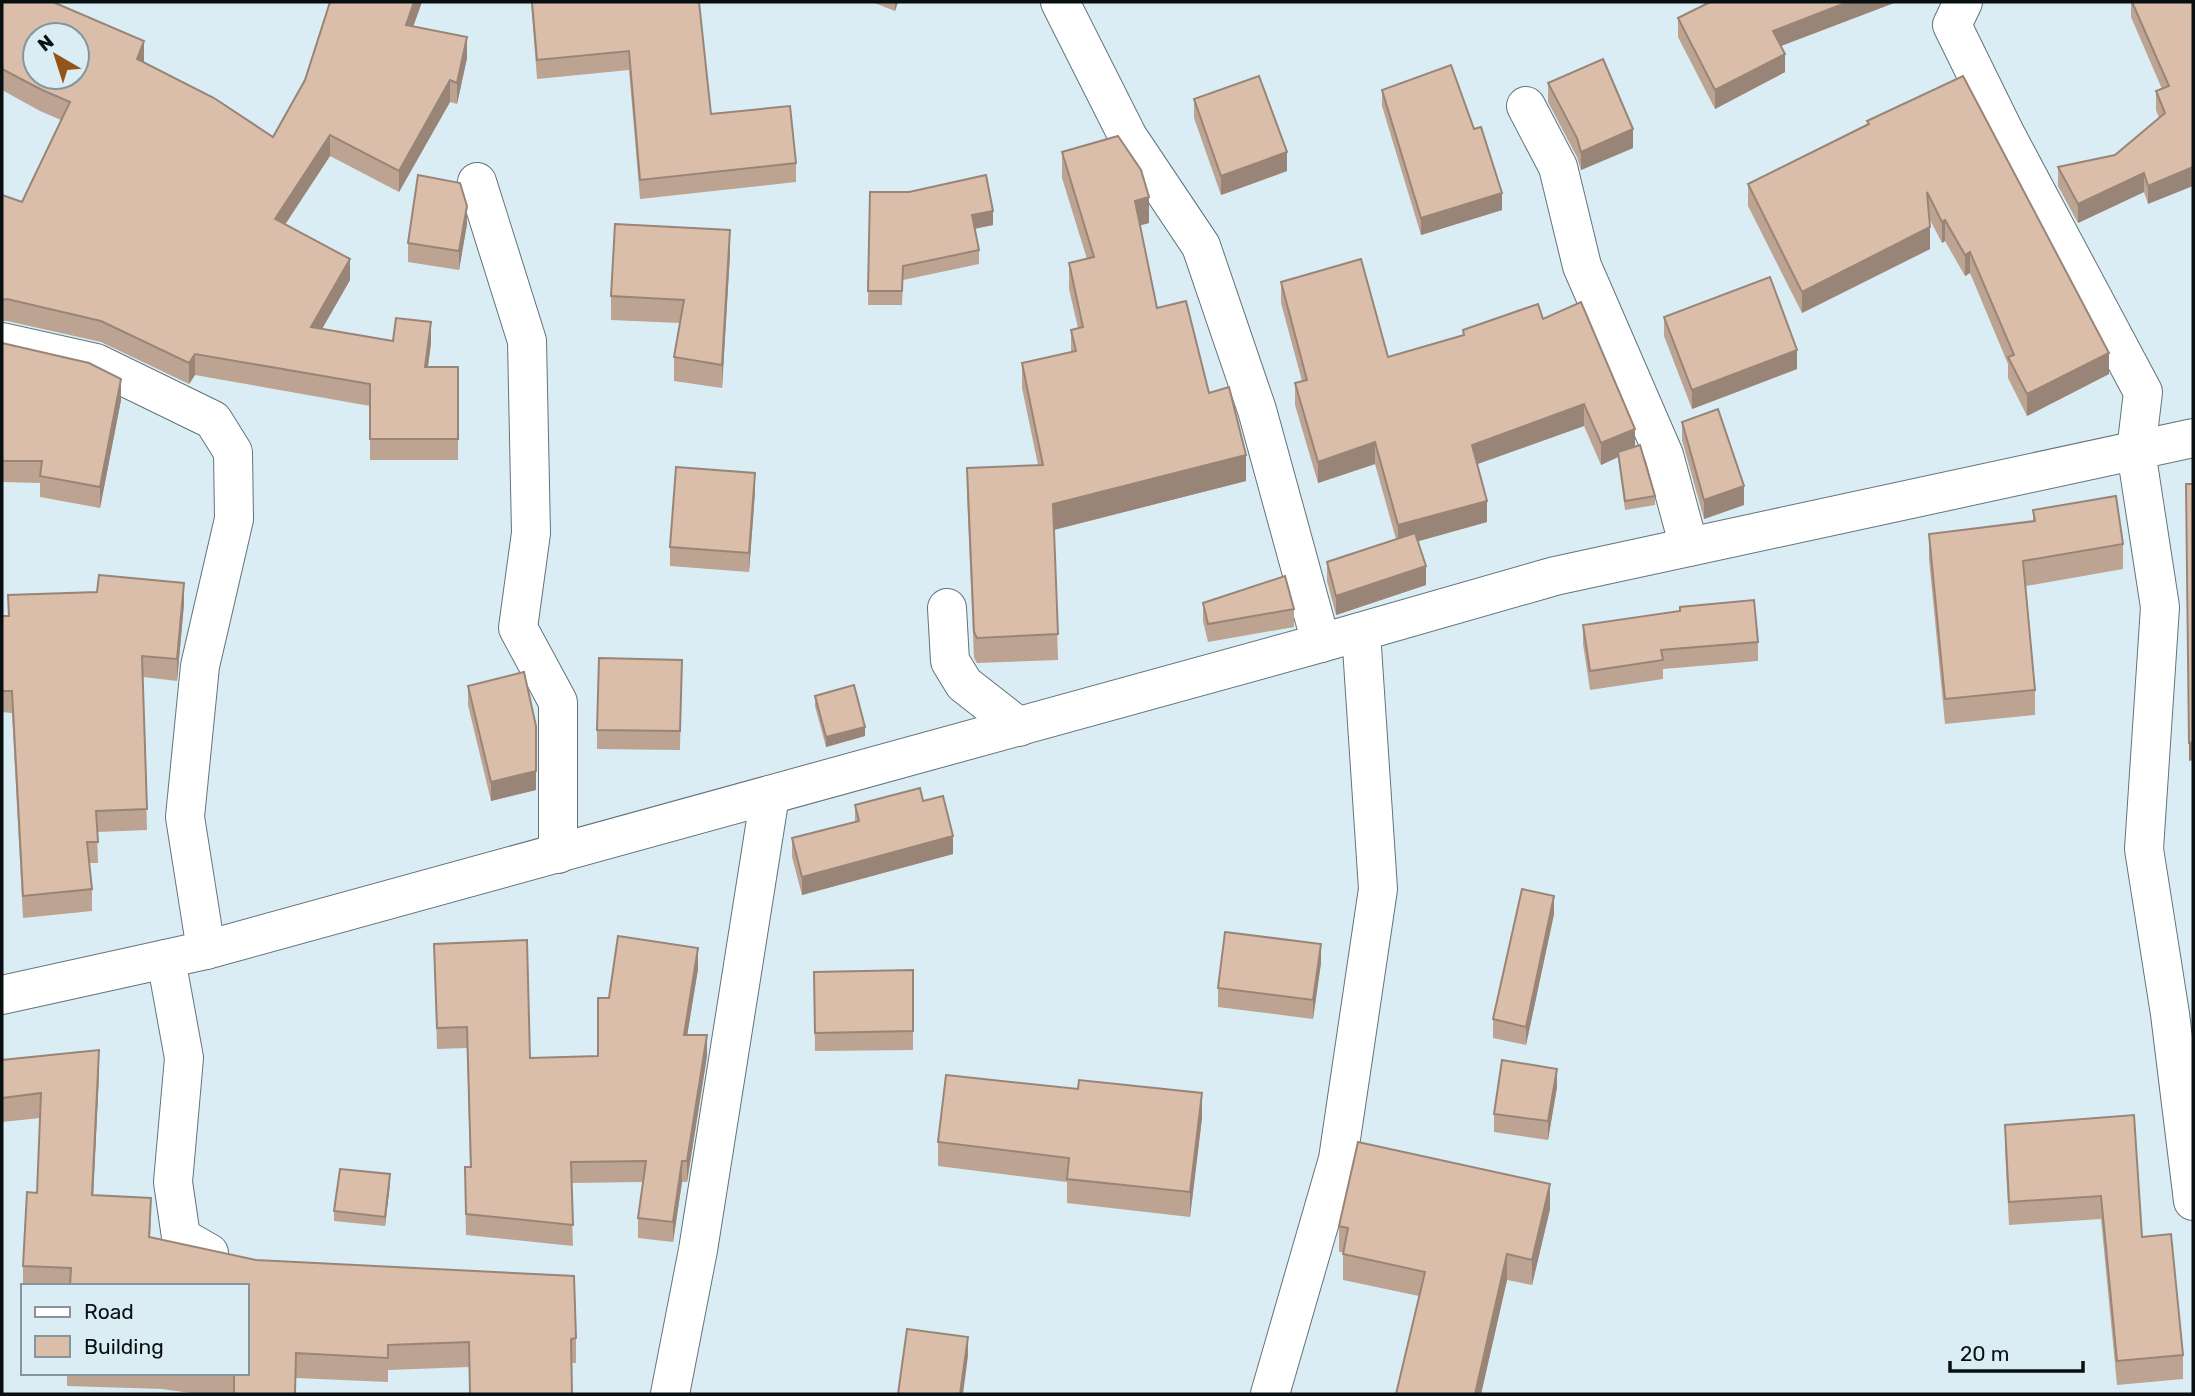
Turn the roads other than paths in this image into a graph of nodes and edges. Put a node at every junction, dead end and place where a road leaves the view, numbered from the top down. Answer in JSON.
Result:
{"nodes":[{"id":1,"x":1060,"y":2,"type":"edge"},
{"id":2,"x":1963,"y":2,"type":"edge"},
{"id":3,"x":1526,"y":106,"type":"dead end"},
{"id":4,"x":477,"y":181,"type":"dead end"},
{"id":5,"x":2,"y":341,"type":"edge"},
{"id":6,"x":2193,"y":438,"type":"edge"},
{"id":7,"x":2136,"y":451,"type":"junction"},
{"id":8,"x":1689,"y":547,"type":"junction"},
{"id":9,"x":947,"y":608,"type":"dead end"},
{"id":10,"x":1361,"y":632,"type":"junction"},
{"id":11,"x":1321,"y":643,"type":"junction"},
{"id":12,"x":1019,"y":727,"type":"junction"},
{"id":13,"x":771,"y":795,"type":"junction"},
{"id":14,"x":558,"y":854,"type":"junction"},
{"id":15,"x":206,"y":950,"type":"junction"},
{"id":16,"x":166,"y":958,"type":"junction"},
{"id":17,"x":2,"y":995,"type":"edge"},
{"id":18,"x":2193,"y":1201,"type":"edge"},
{"id":19,"x":209,"y":1253,"type":"edge"},
{"id":20,"x":670,"y":1394,"type":"edge"},
{"id":21,"x":1270,"y":1394,"type":"edge"}],
"edges":[{"from":1,"to":11,"type":"street"},
{"from":2,"to":7,"type":"street"},
{"from":3,"to":8,"type":"street"},
{"from":4,"to":14,"type":"street"},
{"from":5,"to":15,"type":"street"},
{"from":6,"to":7,"type":"street"},
{"from":7,"to":8,"type":"street"},
{"from":7,"to":18,"type":"street"},
{"from":8,"to":10,"type":"street"},
{"from":9,"to":12,"type":"street"},
{"from":10,"to":11,"type":"street"},
{"from":10,"to":21,"type":"street"},
{"from":11,"to":12,"type":"street"},
{"from":12,"to":13,"type":"street"},
{"from":13,"to":14,"type":"street"},
{"from":13,"to":20,"type":"street"},
{"from":14,"to":15,"type":"street"},
{"from":15,"to":16,"type":"street"},
{"from":16,"to":17,"type":"street"},
{"from":16,"to":19,"type":"street"}]}
